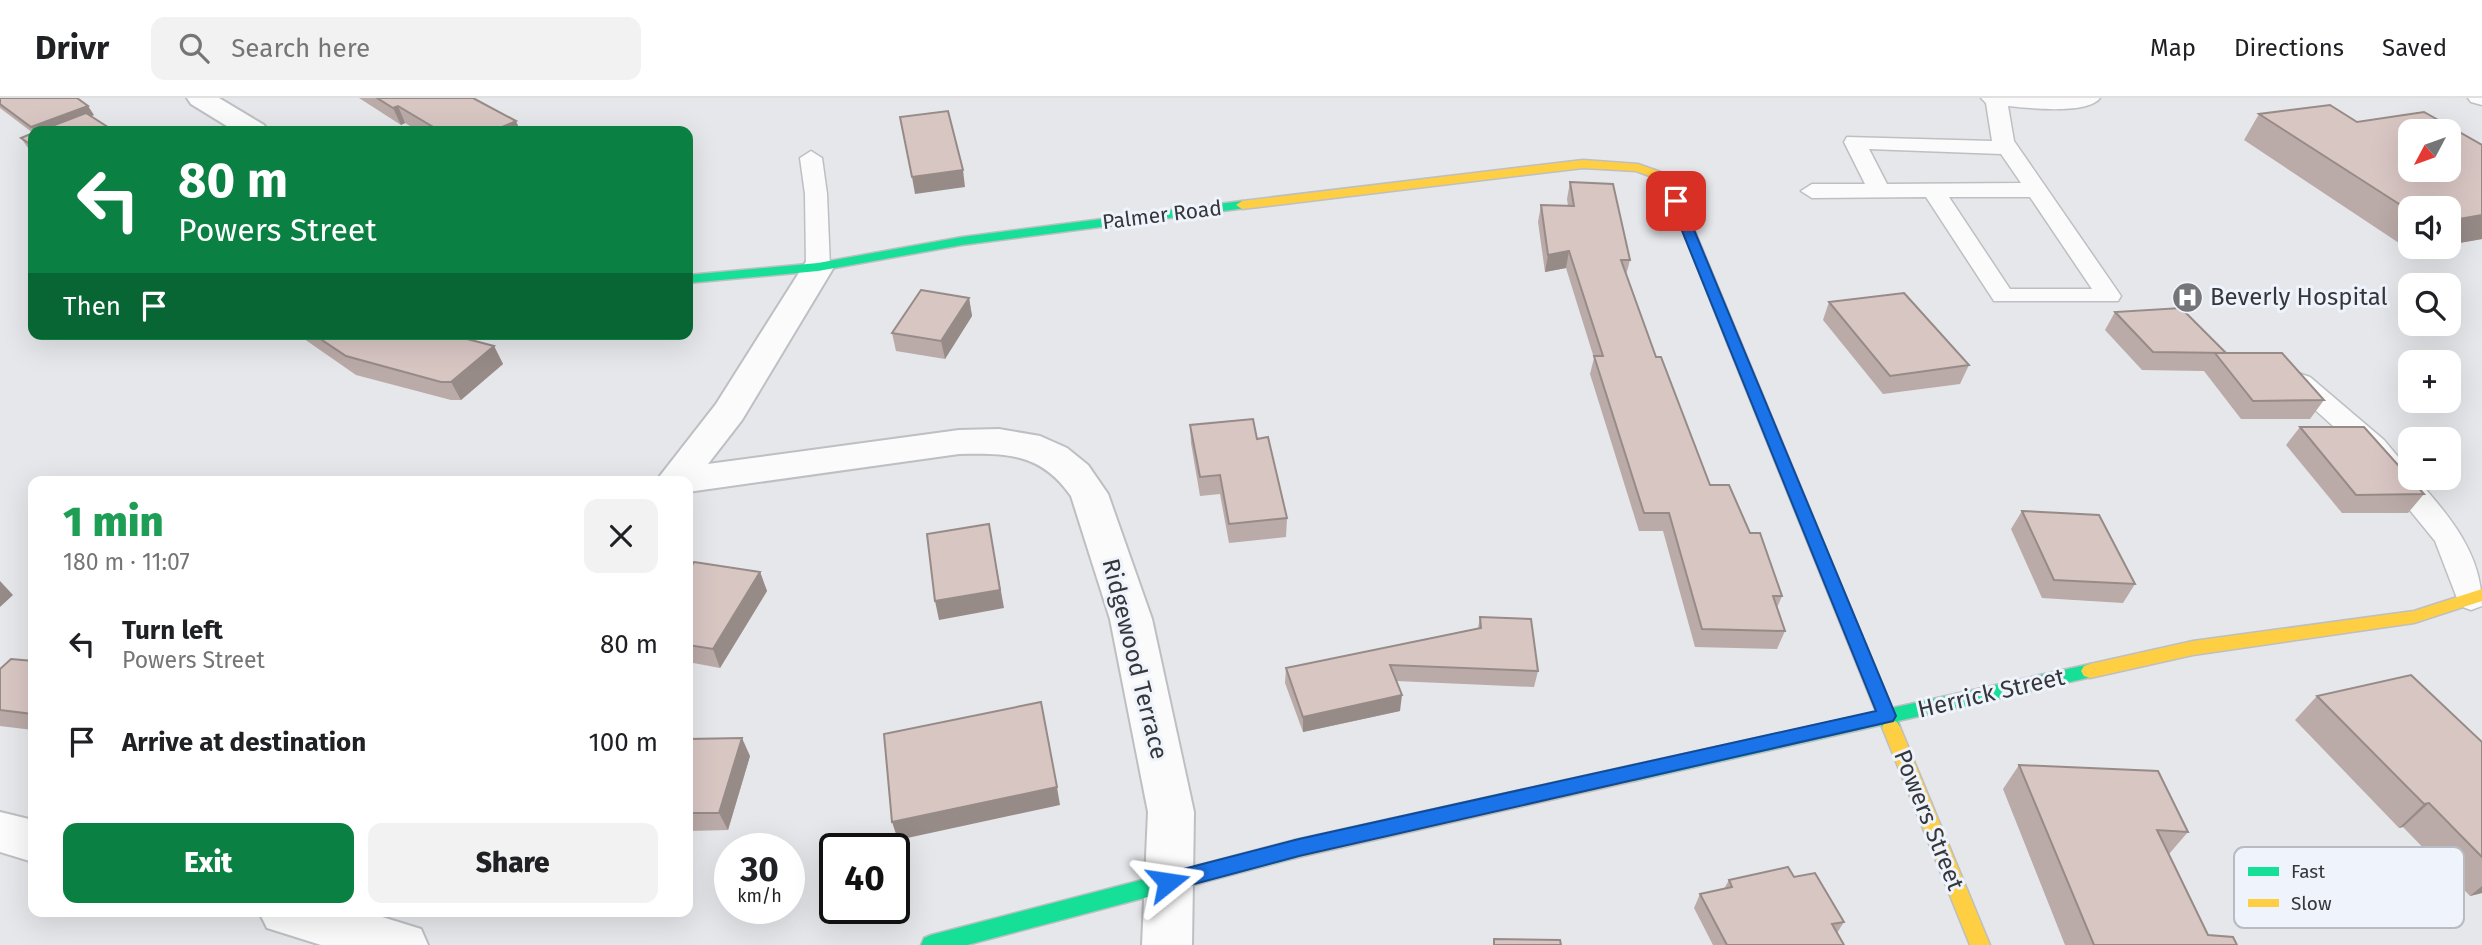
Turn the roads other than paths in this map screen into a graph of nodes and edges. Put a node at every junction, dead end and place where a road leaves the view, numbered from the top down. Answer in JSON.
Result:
{"nodes":[{"id":1,"x":200,"y":98,"type":"edge"},
{"id":2,"x":2090,"y":98,"type":"edge"},
{"id":3,"x":1994,"y":99,"type":"edge"},
{"id":4,"x":246,"y":126,"type":"edge"},
{"id":5,"x":2008,"y":148,"type":"junction"},
{"id":6,"x":811,"y":158,"type":"dead end"},
{"id":7,"x":1638,"y":168,"type":"joint"},
{"id":8,"x":1932,"y":189,"type":"junction"},
{"id":9,"x":1879,"y":190,"type":"junction"},
{"id":10,"x":2037,"y":190,"type":"junction"},
{"id":11,"x":1812,"y":191,"type":"dead end"},
{"id":12,"x":818,"y":267,"type":"junction"},
{"id":13,"x":693,"y":279,"type":"edge"},
{"id":14,"x":2301,"y":383,"type":"edge"},
{"id":15,"x":680,"y":476,"type":"edge"},
{"id":16,"x":693,"y":479,"type":"edge"},
{"id":17,"x":2477,"y":597,"type":"edge"},
{"id":18,"x":1887,"y":716,"type":"junction"},
{"id":19,"x":0,"y":832,"type":"edge"},
{"id":20,"x":28,"y":840,"type":"edge"},
{"id":21,"x":1168,"y":882,"type":"junction"},
{"id":22,"x":342,"y":919,"type":"edge"},
{"id":23,"x":403,"y":945,"type":"edge"},
{"id":24,"x":931,"y":945,"type":"edge"},
{"id":25,"x":1167,"y":945,"type":"edge"},
{"id":26,"x":1980,"y":945,"type":"edge"}],
"edges":[{"from":1,"to":4,"type":"street"},
{"from":2,"to":3,"type":"lane"},
{"from":3,"to":5,"type":"lane"},
{"from":5,"to":9,"type":"lane"},
{"from":5,"to":10,"type":"lane"},
{"from":6,"to":12,"type":"lane"},
{"from":7,"to":12,"type":"street","name":"Palmer Road"},
{"from":7,"to":18,"type":"street","name":"Powers Street"},
{"from":8,"to":9,"type":"lane"},
{"from":8,"to":10,"type":"lane"},
{"from":8,"to":10,"type":"lane"},
{"from":9,"to":11,"type":"lane"},
{"from":12,"to":13,"type":"street","name":"Palmer Road"},
{"from":12,"to":15,"type":"street","name":"Ridgewood Terrace"},
{"from":14,"to":17,"type":"lane"},
{"from":16,"to":21,"type":"street","name":"Ridgewood Terrace"},
{"from":17,"to":18,"type":"street","name":"Herrick Street"},
{"from":18,"to":21,"type":"street","name":"Herrick Street"},
{"from":18,"to":26,"type":"street","name":"Powers Street"},
{"from":19,"to":20,"type":"street"},
{"from":21,"to":24,"type":"street","name":"Herrick Street"},
{"from":21,"to":25,"type":"street","name":"Ridgewood Terrace"},
{"from":22,"to":23,"type":"street"}]}
